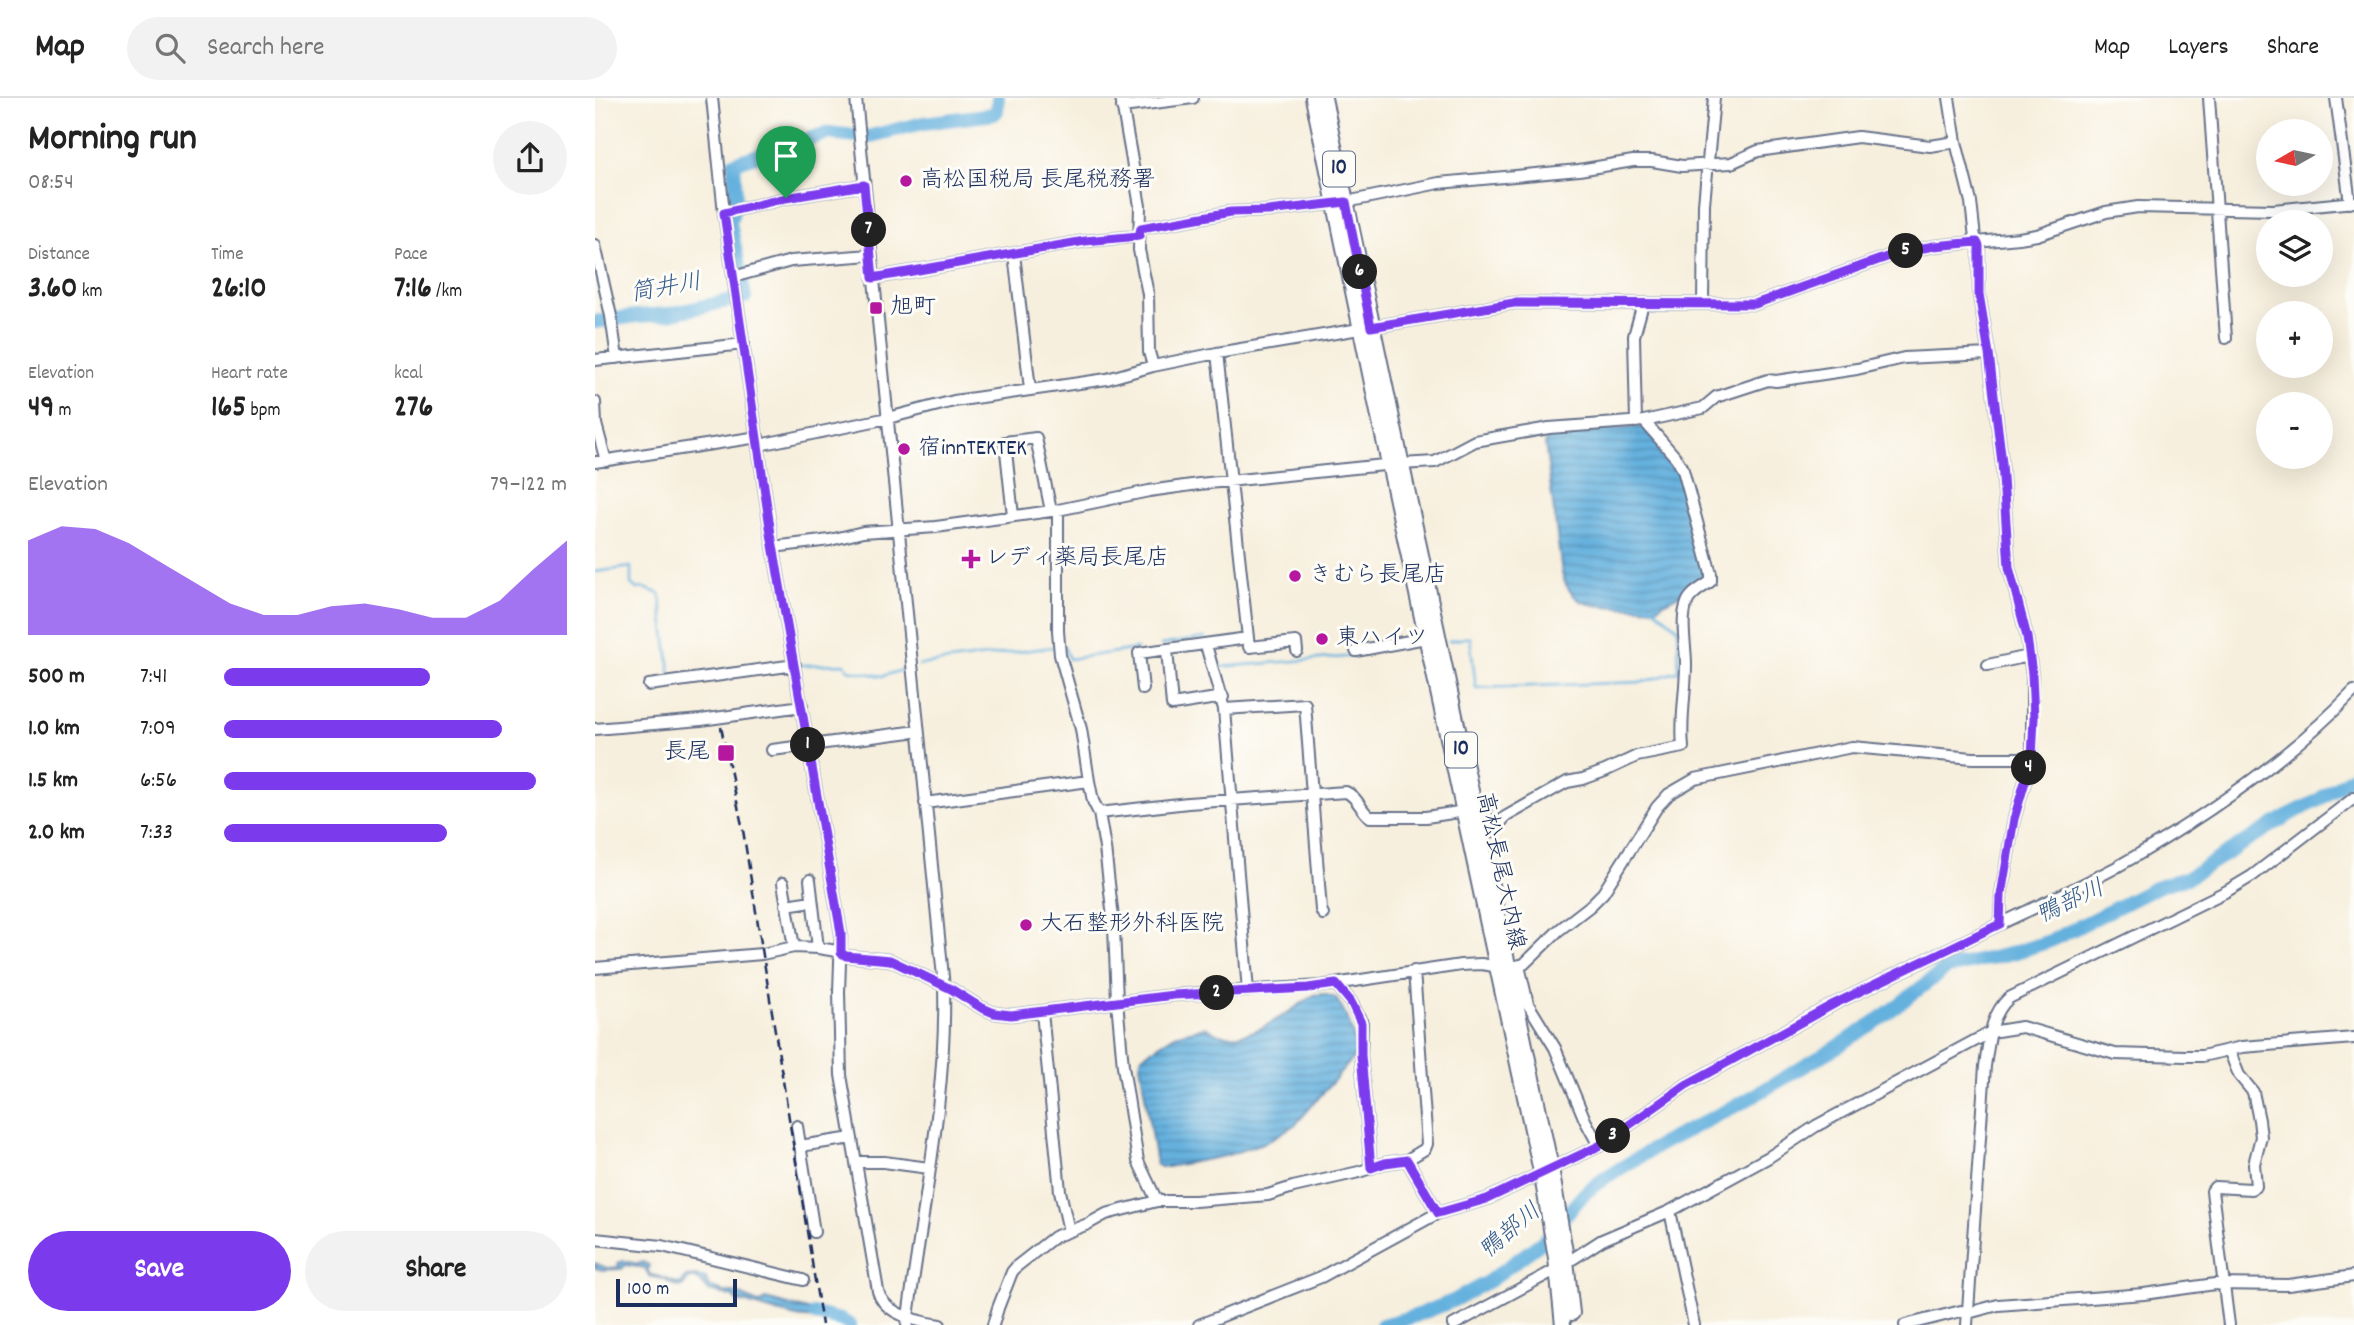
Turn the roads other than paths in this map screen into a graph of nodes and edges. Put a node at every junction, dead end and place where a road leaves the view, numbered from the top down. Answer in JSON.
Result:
{"nodes":[{"id":1,"x":712,"y":98,"type":"edge"},
{"id":2,"x":856,"y":98,"type":"edge"},
{"id":3,"x":1193,"y":98,"type":"edge"},
{"id":4,"x":1313,"y":98,"type":"edge"},
{"id":5,"x":1324,"y":98,"type":"edge"},
{"id":6,"x":1714,"y":98,"type":"edge"},
{"id":7,"x":1949,"y":98,"type":"edge"},
{"id":8,"x":2209,"y":98,"type":"edge"},
{"id":9,"x":2336,"y":98,"type":"edge"},
{"id":10,"x":1122,"y":102,"type":"edge"},
{"id":11,"x":1957,"y":142,"type":"junction"},
{"id":12,"x":1707,"y":165,"type":"junction"},
{"id":13,"x":864,"y":185,"type":"junction"},
{"id":14,"x":1341,"y":202,"type":"junction"},
{"id":15,"x":2352,"y":202,"type":"edge"},
{"id":16,"x":2217,"y":209,"type":"junction"},
{"id":17,"x":724,"y":213,"type":"junction"},
{"id":18,"x":1140,"y":232,"type":"junction"},
{"id":19,"x":1977,"y":242,"type":"junction"},
{"id":20,"x":595,"y":246,"type":"edge"},
{"id":21,"x":1014,"y":254,"type":"junction"},
{"id":22,"x":871,"y":256,"type":"junction"},
{"id":23,"x":740,"y":275,"type":"junction"},
{"id":24,"x":873,"y":278,"type":"junction"},
{"id":25,"x":1643,"y":304,"type":"junction"},
{"id":26,"x":1703,"y":304,"type":"junction"},
{"id":27,"x":1366,"y":328,"type":"junction"},
{"id":28,"x":2226,"y":338,"type":"dead end"},
{"id":29,"x":744,"y":344,"type":"junction"},
{"id":30,"x":1217,"y":354,"type":"junction"},
{"id":31,"x":1989,"y":354,"type":"junction"},
{"id":32,"x":617,"y":358,"type":"junction"},
{"id":33,"x":595,"y":360,"type":"edge"},
{"id":34,"x":1153,"y":366,"type":"junction"},
{"id":35,"x":1030,"y":389,"type":"junction"},
{"id":36,"x":595,"y":402,"type":"edge"},
{"id":37,"x":888,"y":418,"type":"junction"},
{"id":38,"x":1640,"y":422,"type":"junction"},
{"id":39,"x":758,"y":441,"type":"junction"},
{"id":40,"x":601,"y":462,"type":"edge"},
{"id":41,"x":1395,"y":465,"type":"junction"},
{"id":42,"x":1231,"y":481,"type":"junction"},
{"id":43,"x":1054,"y":510,"type":"junction"},
{"id":44,"x":1013,"y":516,"type":"junction"},
{"id":45,"x":899,"y":529,"type":"junction"},
{"id":46,"x":773,"y":547,"type":"junction"},
{"id":47,"x":1432,"y":637,"type":"junction"},
{"id":48,"x":1248,"y":638,"type":"junction"},
{"id":49,"x":1206,"y":645,"type":"junction"},
{"id":50,"x":1167,"y":650,"type":"junction"},
{"id":51,"x":1297,"y":651,"type":"dead end"},
{"id":52,"x":1356,"y":651,"type":"dead end"},
{"id":53,"x":2029,"y":656,"type":"junction"},
{"id":54,"x":795,"y":665,"type":"junction"},
{"id":55,"x":1988,"y":665,"type":"dead end"},
{"id":56,"x":649,"y":685,"type":"dead end"},
{"id":57,"x":1143,"y":689,"type":"dead end"},
{"id":58,"x":2354,"y":691,"type":"edge"},
{"id":59,"x":1223,"y":703,"type":"junction"},
{"id":60,"x":802,"y":706,"type":"junction"},
{"id":61,"x":595,"y":729,"type":"edge"},
{"id":62,"x":918,"y":731,"type":"junction"},
{"id":63,"x":808,"y":745,"type":"junction"},
{"id":64,"x":772,"y":750,"type":"dead end"},
{"id":65,"x":2032,"y":758,"type":"junction"},
{"id":66,"x":1089,"y":781,"type":"junction"},
{"id":67,"x":1313,"y":795,"type":"junction"},
{"id":68,"x":1233,"y":800,"type":"junction"},
{"id":69,"x":2353,"y":801,"type":"edge"},
{"id":70,"x":925,"y":803,"type":"junction"},
{"id":71,"x":1469,"y":811,"type":"junction"},
{"id":72,"x":1099,"y":813,"type":"junction"},
{"id":73,"x":810,"y":880,"type":"dead end"},
{"id":74,"x":783,"y":883,"type":"dead end"},
{"id":75,"x":813,"y":901,"type":"junction"},
{"id":76,"x":786,"y":905,"type":"junction"},
{"id":77,"x":1323,"y":915,"type":"dead end"},
{"id":78,"x":2000,"y":924,"type":"junction"},
{"id":79,"x":794,"y":947,"type":"junction"},
{"id":80,"x":818,"y":948,"type":"junction"},
{"id":81,"x":841,"y":953,"type":"junction"},
{"id":82,"x":1507,"y":967,"type":"junction"},
{"id":83,"x":595,"y":968,"type":"edge"},
{"id":84,"x":1414,"y":971,"type":"junction"},
{"id":85,"x":1336,"y":984,"type":"junction"},
{"id":86,"x":944,"y":987,"type":"junction"},
{"id":87,"x":1248,"y":992,"type":"junction"},
{"id":88,"x":1117,"y":1001,"type":"junction"},
{"id":89,"x":1042,"y":1012,"type":"junction"},
{"id":90,"x":1991,"y":1032,"type":"junction"},
{"id":91,"x":2354,"y":1038,"type":"edge"},
{"id":92,"x":2229,"y":1050,"type":"junction"},
{"id":93,"x":797,"y":1126,"type":"dead end"},
{"id":94,"x":852,"y":1138,"type":"junction"},
{"id":95,"x":800,"y":1146,"type":"junction"},
{"id":96,"x":1599,"y":1146,"type":"junction"},
{"id":97,"x":1407,"y":1160,"type":"junction"},
{"id":98,"x":856,"y":1162,"type":"junction"},
{"id":99,"x":929,"y":1168,"type":"junction"},
{"id":100,"x":1371,"y":1168,"type":"junction"},
{"id":101,"x":1547,"y":1172,"type":"junction"},
{"id":102,"x":1157,"y":1201,"type":"junction"},
{"id":103,"x":1670,"y":1211,"type":"junction"},
{"id":104,"x":1438,"y":1213,"type":"junction"},
{"id":105,"x":1069,"y":1231,"type":"junction"},
{"id":106,"x":814,"y":1232,"type":"dead end"},
{"id":107,"x":595,"y":1239,"type":"edge"},
{"id":108,"x":1561,"y":1260,"type":"junction"},
{"id":109,"x":2354,"y":1276,"type":"edge"},
{"id":110,"x":803,"y":1280,"type":"dead end"},
{"id":111,"x":2225,"y":1284,"type":"junction"},
{"id":112,"x":1968,"y":1319,"type":"edge"},
{"id":113,"x":908,"y":1321,"type":"edge"},
{"id":114,"x":940,"y":1325,"type":"edge"},
{"id":115,"x":993,"y":1325,"type":"edge"},
{"id":116,"x":1199,"y":1325,"type":"edge"},
{"id":117,"x":1453,"y":1325,"type":"edge"},
{"id":118,"x":1563,"y":1325,"type":"edge"},
{"id":119,"x":1573,"y":1325,"type":"edge"},
{"id":120,"x":1694,"y":1325,"type":"edge"},
{"id":121,"x":1905,"y":1325,"type":"edge"},
{"id":122,"x":2229,"y":1325,"type":"edge"}],
"edges":[{"from":1,"to":17,"type":"street"},
{"from":2,"to":13,"type":"street"},
{"from":3,"to":10,"type":"street"},
{"from":4,"to":14,"type":"main road","name":"高松長尾大内線","number":"10"},
{"from":5,"to":14,"type":"main road","name":"高松長尾大内線","number":"10"},
{"from":6,"to":12,"type":"street"},
{"from":7,"to":11,"type":"street"},
{"from":8,"to":16,"type":"street"},
{"from":9,"to":15,"type":"street"},
{"from":10,"to":18,"type":"street"},
{"from":11,"to":12,"type":"street"},
{"from":11,"to":19,"type":"street"},
{"from":12,"to":14,"type":"street"},
{"from":12,"to":26,"type":"street"},
{"from":13,"to":17,"type":"street"},
{"from":13,"to":22,"type":"street"},
{"from":14,"to":18,"type":"street"},
{"from":14,"to":27,"type":"main road","name":"高松長尾大内線","number":"10"},
{"from":15,"to":16,"type":"street"},
{"from":16,"to":19,"type":"street"},
{"from":16,"to":28,"type":"street"},
{"from":17,"to":23,"type":"street"},
{"from":18,"to":21,"type":"street"},
{"from":18,"to":34,"type":"street"},
{"from":19,"to":26,"type":"street"},
{"from":19,"to":31,"type":"street"},
{"from":20,"to":32,"type":"street"},
{"from":21,"to":24,"type":"street"},
{"from":21,"to":35,"type":"street"},
{"from":22,"to":23,"type":"street"},
{"from":22,"to":24,"type":"street"},
{"from":23,"to":29,"type":"street"},
{"from":24,"to":37,"type":"street"},
{"from":25,"to":26,"type":"street"},
{"from":25,"to":27,"type":"street"},
{"from":25,"to":38,"type":"street"},
{"from":27,"to":30,"type":"street"},
{"from":27,"to":41,"type":"main road","name":"高松長尾大内線","number":"10"},
{"from":29,"to":32,"type":"street"},
{"from":29,"to":39,"type":"street"},
{"from":30,"to":34,"type":"street"},
{"from":30,"to":42,"type":"street"},
{"from":31,"to":38,"type":"street"},
{"from":31,"to":53,"type":"street"},
{"from":32,"to":33,"type":"street"},
{"from":34,"to":35,"type":"street"},
{"from":35,"to":37,"type":"street"},
{"from":36,"to":40,"type":"street"},
{"from":37,"to":39,"type":"street"},
{"from":37,"to":45,"type":"street"},
{"from":38,"to":41,"type":"street"},
{"from":38,"to":71,"type":"street"},
{"from":39,"to":40,"type":"street"},
{"from":39,"to":46,"type":"street"},
{"from":41,"to":42,"type":"street"},
{"from":41,"to":47,"type":"main road","name":"高松長尾大内線","number":"10"},
{"from":42,"to":43,"type":"street"},
{"from":42,"to":48,"type":"street"},
{"from":43,"to":44,"type":"street"},
{"from":43,"to":44,"type":"street"},
{"from":43,"to":66,"type":"street"},
{"from":44,"to":45,"type":"street"},
{"from":45,"to":46,"type":"street"},
{"from":45,"to":62,"type":"street"},
{"from":46,"to":54,"type":"street"},
{"from":47,"to":52,"type":"street"},
{"from":47,"to":71,"type":"main road","name":"高松長尾大内線","number":"10"},
{"from":48,"to":49,"type":"street"},
{"from":48,"to":51,"type":"street"},
{"from":49,"to":50,"type":"street"},
{"from":49,"to":59,"type":"street"},
{"from":50,"to":57,"type":"street"},
{"from":50,"to":59,"type":"street"},
{"from":53,"to":55,"type":"street"},
{"from":53,"to":65,"type":"street"},
{"from":54,"to":56,"type":"street"},
{"from":54,"to":60,"type":"street"},
{"from":58,"to":78,"type":"street"},
{"from":59,"to":67,"type":"street"},
{"from":59,"to":68,"type":"street"},
{"from":60,"to":61,"type":"street"},
{"from":60,"to":63,"type":"street"},
{"from":62,"to":63,"type":"street"},
{"from":62,"to":70,"type":"street"},
{"from":63,"to":64,"type":"street"},
{"from":63,"to":81,"type":"street"},
{"from":65,"to":78,"type":"street"},
{"from":65,"to":82,"type":"street"},
{"from":66,"to":70,"type":"street"},
{"from":66,"to":72,"type":"street"},
{"from":67,"to":68,"type":"street"},
{"from":67,"to":71,"type":"street"},
{"from":67,"to":77,"type":"street"},
{"from":68,"to":72,"type":"street"},
{"from":68,"to":87,"type":"street"},
{"from":69,"to":90,"type":"street"},
{"from":70,"to":86,"type":"street"},
{"from":71,"to":82,"type":"main road","name":"高松長尾大内線","number":"10"},
{"from":72,"to":88,"type":"street"},
{"from":73,"to":75,"type":"street"},
{"from":74,"to":76,"type":"street"},
{"from":75,"to":76,"type":"street"},
{"from":75,"to":80,"type":"street"},
{"from":76,"to":79,"type":"street"},
{"from":78,"to":96,"type":"street"},
{"from":79,"to":80,"type":"street"},
{"from":79,"to":83,"type":"street"},
{"from":80,"to":81,"type":"street"},
{"from":81,"to":86,"type":"street"},
{"from":81,"to":94,"type":"street"},
{"from":82,"to":84,"type":"street"},
{"from":82,"to":96,"type":"street"},
{"from":82,"to":101,"type":"main road","name":"高松長尾大内線","number":"10"},
{"from":84,"to":85,"type":"street"},
{"from":84,"to":97,"type":"street"},
{"from":85,"to":87,"type":"street"},
{"from":85,"to":100,"type":"street"},
{"from":86,"to":89,"type":"street"},
{"from":86,"to":99,"type":"street"},
{"from":87,"to":88,"type":"street"},
{"from":88,"to":89,"type":"street"},
{"from":88,"to":102,"type":"street"},
{"from":89,"to":105,"type":"street"},
{"from":90,"to":92,"type":"street"},
{"from":90,"to":103,"type":"street"},
{"from":90,"to":112,"type":"street"},
{"from":91,"to":92,"type":"street"},
{"from":92,"to":111,"type":"street"},
{"from":93,"to":95,"type":"street"},
{"from":94,"to":95,"type":"street"},
{"from":94,"to":98,"type":"street"},
{"from":95,"to":106,"type":"street"},
{"from":96,"to":101,"type":"street"},
{"from":97,"to":100,"type":"street"},
{"from":97,"to":104,"type":"street"},
{"from":98,"to":99,"type":"street"},
{"from":98,"to":113,"type":"street"},
{"from":99,"to":113,"type":"street"},
{"from":100,"to":102,"type":"street"},
{"from":101,"to":104,"type":"street"},
{"from":101,"to":108,"type":"main road","name":"高松長尾大内線","number":"10"},
{"from":102,"to":105,"type":"street"},
{"from":103,"to":108,"type":"street"},
{"from":103,"to":120,"type":"street"},
{"from":104,"to":116,"type":"street"},
{"from":105,"to":115,"type":"street"},
{"from":107,"to":110,"type":"street"},
{"from":108,"to":117,"type":"street"},
{"from":108,"to":118,"type":"main road","name":"高松長尾大内線","number":"10"},
{"from":108,"to":119,"type":"main road","name":"高松長尾大内線","number":"10"},
{"from":109,"to":111,"type":"street"},
{"from":111,"to":112,"type":"street"},
{"from":111,"to":122,"type":"street"},
{"from":112,"to":121,"type":"street"},
{"from":113,"to":114,"type":"street"}]}
